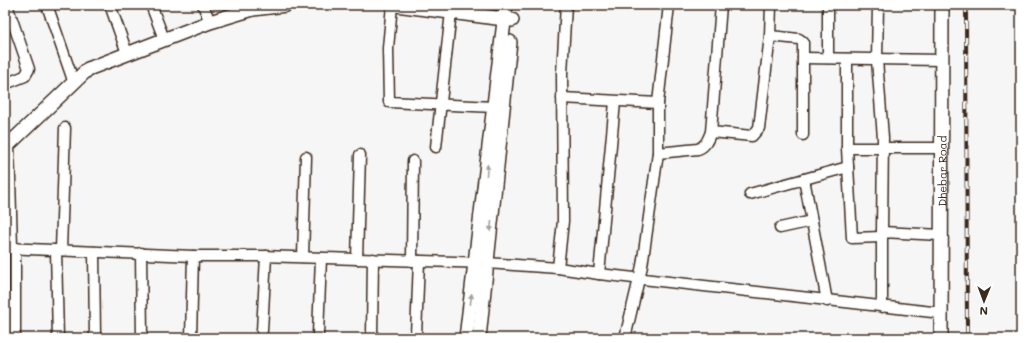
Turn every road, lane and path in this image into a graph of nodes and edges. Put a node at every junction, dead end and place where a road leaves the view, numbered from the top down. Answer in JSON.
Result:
{"nodes":[{"id":1,"x":7,"y":5,"type":"edge"},
{"id":2,"x":47,"y":5,"type":"edge"},
{"id":3,"x":110,"y":5,"type":"edge"},
{"id":4,"x":151,"y":5,"type":"edge"},
{"id":5,"x":203,"y":5,"type":"edge"},
{"id":6,"x":286,"y":5,"type":"edge"},
{"id":7,"x":392,"y":5,"type":"edge"},
{"id":8,"x":396,"y":5,"type":"edge"},
{"id":9,"x":506,"y":5,"type":"edge"},
{"id":10,"x":514,"y":5,"type":"edge"},
{"id":11,"x":566,"y":5,"type":"edge"},
{"id":12,"x":669,"y":5,"type":"edge"},
{"id":13,"x":721,"y":5,"type":"edge"},
{"id":14,"x":770,"y":5,"type":"edge"},
{"id":15,"x":828,"y":5,"type":"edge"},
{"id":16,"x":878,"y":5,"type":"edge"},
{"id":17,"x":942,"y":5,"type":"edge"},
{"id":18,"x":252,"y":7,"type":"edge"},
{"id":19,"x":448,"y":10,"type":"edge"},
{"id":20,"x":508,"y":19,"type":"junction"},
{"id":21,"x":210,"y":22,"type":"junction"},
{"id":22,"x":770,"y":36,"type":"junction"},
{"id":23,"x":164,"y":39,"type":"junction"},
{"id":24,"x":127,"y":54,"type":"junction"},
{"id":25,"x":803,"y":58,"type":"junction"},
{"id":26,"x":828,"y":58,"type":"junction"},
{"id":27,"x":847,"y":59,"type":"junction"},
{"id":28,"x":877,"y":60,"type":"junction"},
{"id":29,"x":942,"y":60,"type":"junction"},
{"id":30,"x":74,"y":83,"type":"junction"},
{"id":31,"x":5,"y":84,"type":"edge"},
{"id":32,"x":562,"y":98,"type":"junction"},
{"id":33,"x":615,"y":102,"type":"junction"},
{"id":34,"x":658,"y":103,"type":"junction"},
{"id":35,"x":440,"y":106,"type":"junction"},
{"id":36,"x":494,"y":107,"type":"junction"},
{"id":37,"x":65,"y":128,"type":"dead end"},
{"id":38,"x":711,"y":132,"type":"junction"},
{"id":39,"x":803,"y":135,"type":"dead end"},
{"id":40,"x":6,"y":142,"type":"edge"},
{"id":41,"x":436,"y":147,"type":"dead end"},
{"id":42,"x":847,"y":148,"type":"junction"},
{"id":43,"x":883,"y":148,"type":"junction"},
{"id":44,"x":941,"y":148,"type":"junction"},
{"id":45,"x":658,"y":154,"type":"junction"},
{"id":46,"x":360,"y":156,"type":"dead end"},
{"id":47,"x":306,"y":157,"type":"dead end"},
{"id":48,"x":413,"y":161,"type":"dead end"},
{"id":49,"x":848,"y":167,"type":"junction"},
{"id":50,"x":804,"y":179,"type":"junction"},
{"id":51,"x":750,"y":194,"type":"dead end"},
{"id":52,"x":812,"y":221,"type":"junction"},
{"id":53,"x":780,"y":228,"type":"dead end"},
{"id":54,"x":882,"y":235,"type":"junction"},
{"id":55,"x":941,"y":235,"type":"junction"},
{"id":56,"x":11,"y":248,"type":"edge"},
{"id":57,"x":59,"y":250,"type":"junction"},
{"id":58,"x":94,"y":252,"type":"junction"},
{"id":59,"x":141,"y":253,"type":"junction"},
{"id":60,"x":193,"y":256,"type":"junction"},
{"id":61,"x":266,"y":256,"type":"junction"},
{"id":62,"x":303,"y":257,"type":"junction"},
{"id":63,"x":321,"y":258,"type":"junction"},
{"id":64,"x":357,"y":259,"type":"junction"},
{"id":65,"x":373,"y":259,"type":"junction"},
{"id":66,"x":415,"y":261,"type":"junction"},
{"id":67,"x":481,"y":263,"type":"junction"},
{"id":68,"x":558,"y":268,"type":"junction"},
{"id":69,"x":599,"y":274,"type":"junction"},
{"id":70,"x":639,"y":278,"type":"junction"},
{"id":71,"x":827,"y":301,"type":"junction"},
{"id":72,"x":882,"y":307,"type":"junction"},
{"id":73,"x":941,"y":314,"type":"junction"},
{"id":74,"x":262,"y":331,"type":"dead end"},
{"id":75,"x":318,"y":334,"type":"dead end"},
{"id":76,"x":416,"y":335,"type":"dead end"},
{"id":77,"x":372,"y":336,"type":"dead end"},
{"id":78,"x":15,"y":338,"type":"edge"},
{"id":79,"x":58,"y":338,"type":"edge"},
{"id":80,"x":95,"y":338,"type":"edge"},
{"id":81,"x":142,"y":338,"type":"edge"},
{"id":82,"x":191,"y":338,"type":"edge"},
{"id":83,"x":466,"y":338,"type":"edge"},
{"id":84,"x":479,"y":338,"type":"edge"},
{"id":85,"x":625,"y":338,"type":"edge"},
{"id":86,"x":941,"y":338,"type":"edge"}],
"edges":[{"from":1,"to":31,"type":"street"},
{"from":2,"to":30,"type":"street"},
{"from":3,"to":24,"type":"street"},
{"from":4,"to":23,"type":"street"},
{"from":5,"to":21,"type":"street"},
{"from":6,"to":18,"type":"street"},
{"from":7,"to":35,"type":"street"},
{"from":8,"to":19,"type":"street"},
{"from":9,"to":20,"type":"street"},
{"from":10,"to":20,"type":"street"},
{"from":11,"to":32,"type":"street"},
{"from":12,"to":34,"type":"street"},
{"from":13,"to":38,"type":"street"},
{"from":14,"to":22,"type":"street"},
{"from":15,"to":26,"type":"street"},
{"from":16,"to":28,"type":"street"},
{"from":17,"to":29,"type":"street","name":"Dhebar Road"},
{"from":18,"to":21,"type":"street"},
{"from":19,"to":20,"type":"street"},
{"from":19,"to":35,"type":"street"},
{"from":20,"to":36,"type":"street"},
{"from":20,"to":67,"type":"street","one_way":true},
{"from":21,"to":23,"type":"street"},
{"from":22,"to":25,"type":"street"},
{"from":22,"to":38,"type":"street"},
{"from":23,"to":24,"type":"street"},
{"from":24,"to":30,"type":"street"},
{"from":25,"to":26,"type":"street"},
{"from":25,"to":39,"type":"street"},
{"from":26,"to":27,"type":"street"},
{"from":27,"to":28,"type":"street"},
{"from":27,"to":42,"type":"street"},
{"from":28,"to":29,"type":"street"},
{"from":28,"to":43,"type":"street"},
{"from":29,"to":44,"type":"street","name":"Dhebar Road"},
{"from":30,"to":40,"type":"street"},
{"from":32,"to":33,"type":"street"},
{"from":32,"to":68,"type":"street"},
{"from":33,"to":34,"type":"street"},
{"from":33,"to":69,"type":"street"},
{"from":34,"to":45,"type":"street"},
{"from":35,"to":36,"type":"street"},
{"from":35,"to":41,"type":"street"},
{"from":67,"to":36,"type":"street","one_way":true},
{"from":37,"to":57,"type":"street"},
{"from":38,"to":45,"type":"street"},
{"from":40,"to":56,"type":"street"},
{"from":42,"to":43,"type":"street"},
{"from":42,"to":49,"type":"street"},
{"from":43,"to":44,"type":"street"},
{"from":43,"to":54,"type":"street"},
{"from":44,"to":55,"type":"street","name":"Dhebar Road"},
{"from":45,"to":70,"type":"street"},
{"from":46,"to":64,"type":"street"},
{"from":47,"to":62,"type":"street"},
{"from":48,"to":66,"type":"street"},
{"from":49,"to":50,"type":"street"},
{"from":49,"to":54,"type":"street"},
{"from":50,"to":51,"type":"street"},
{"from":50,"to":52,"type":"street"},
{"from":52,"to":53,"type":"street"},
{"from":52,"to":71,"type":"street"},
{"from":54,"to":55,"type":"street"},
{"from":54,"to":72,"type":"street"},
{"from":55,"to":73,"type":"street","name":"Dhebar Road"},
{"from":56,"to":57,"type":"street"},
{"from":56,"to":78,"type":"street"},
{"from":57,"to":58,"type":"street"},
{"from":57,"to":79,"type":"street"},
{"from":58,"to":59,"type":"street"},
{"from":58,"to":80,"type":"street"},
{"from":59,"to":60,"type":"street"},
{"from":59,"to":81,"type":"street"},
{"from":60,"to":61,"type":"street"},
{"from":60,"to":82,"type":"street"},
{"from":61,"to":62,"type":"street"},
{"from":61,"to":74,"type":"street"},
{"from":62,"to":63,"type":"street"},
{"from":63,"to":64,"type":"street"},
{"from":63,"to":75,"type":"street"},
{"from":64,"to":65,"type":"street"},
{"from":65,"to":66,"type":"street"},
{"from":65,"to":77,"type":"street"},
{"from":66,"to":67,"type":"street"},
{"from":66,"to":76,"type":"street"},
{"from":67,"to":68,"type":"street"},
{"from":83,"to":67,"type":"street","one_way":true},
{"from":67,"to":84,"type":"street"},
{"from":68,"to":69,"type":"street"},
{"from":69,"to":70,"type":"street"},
{"from":70,"to":71,"type":"street"},
{"from":70,"to":85,"type":"street"},
{"from":71,"to":72,"type":"street"},
{"from":72,"to":73,"type":"street"},
{"from":73,"to":86,"type":"street","name":"Dhebar Road"}]}
